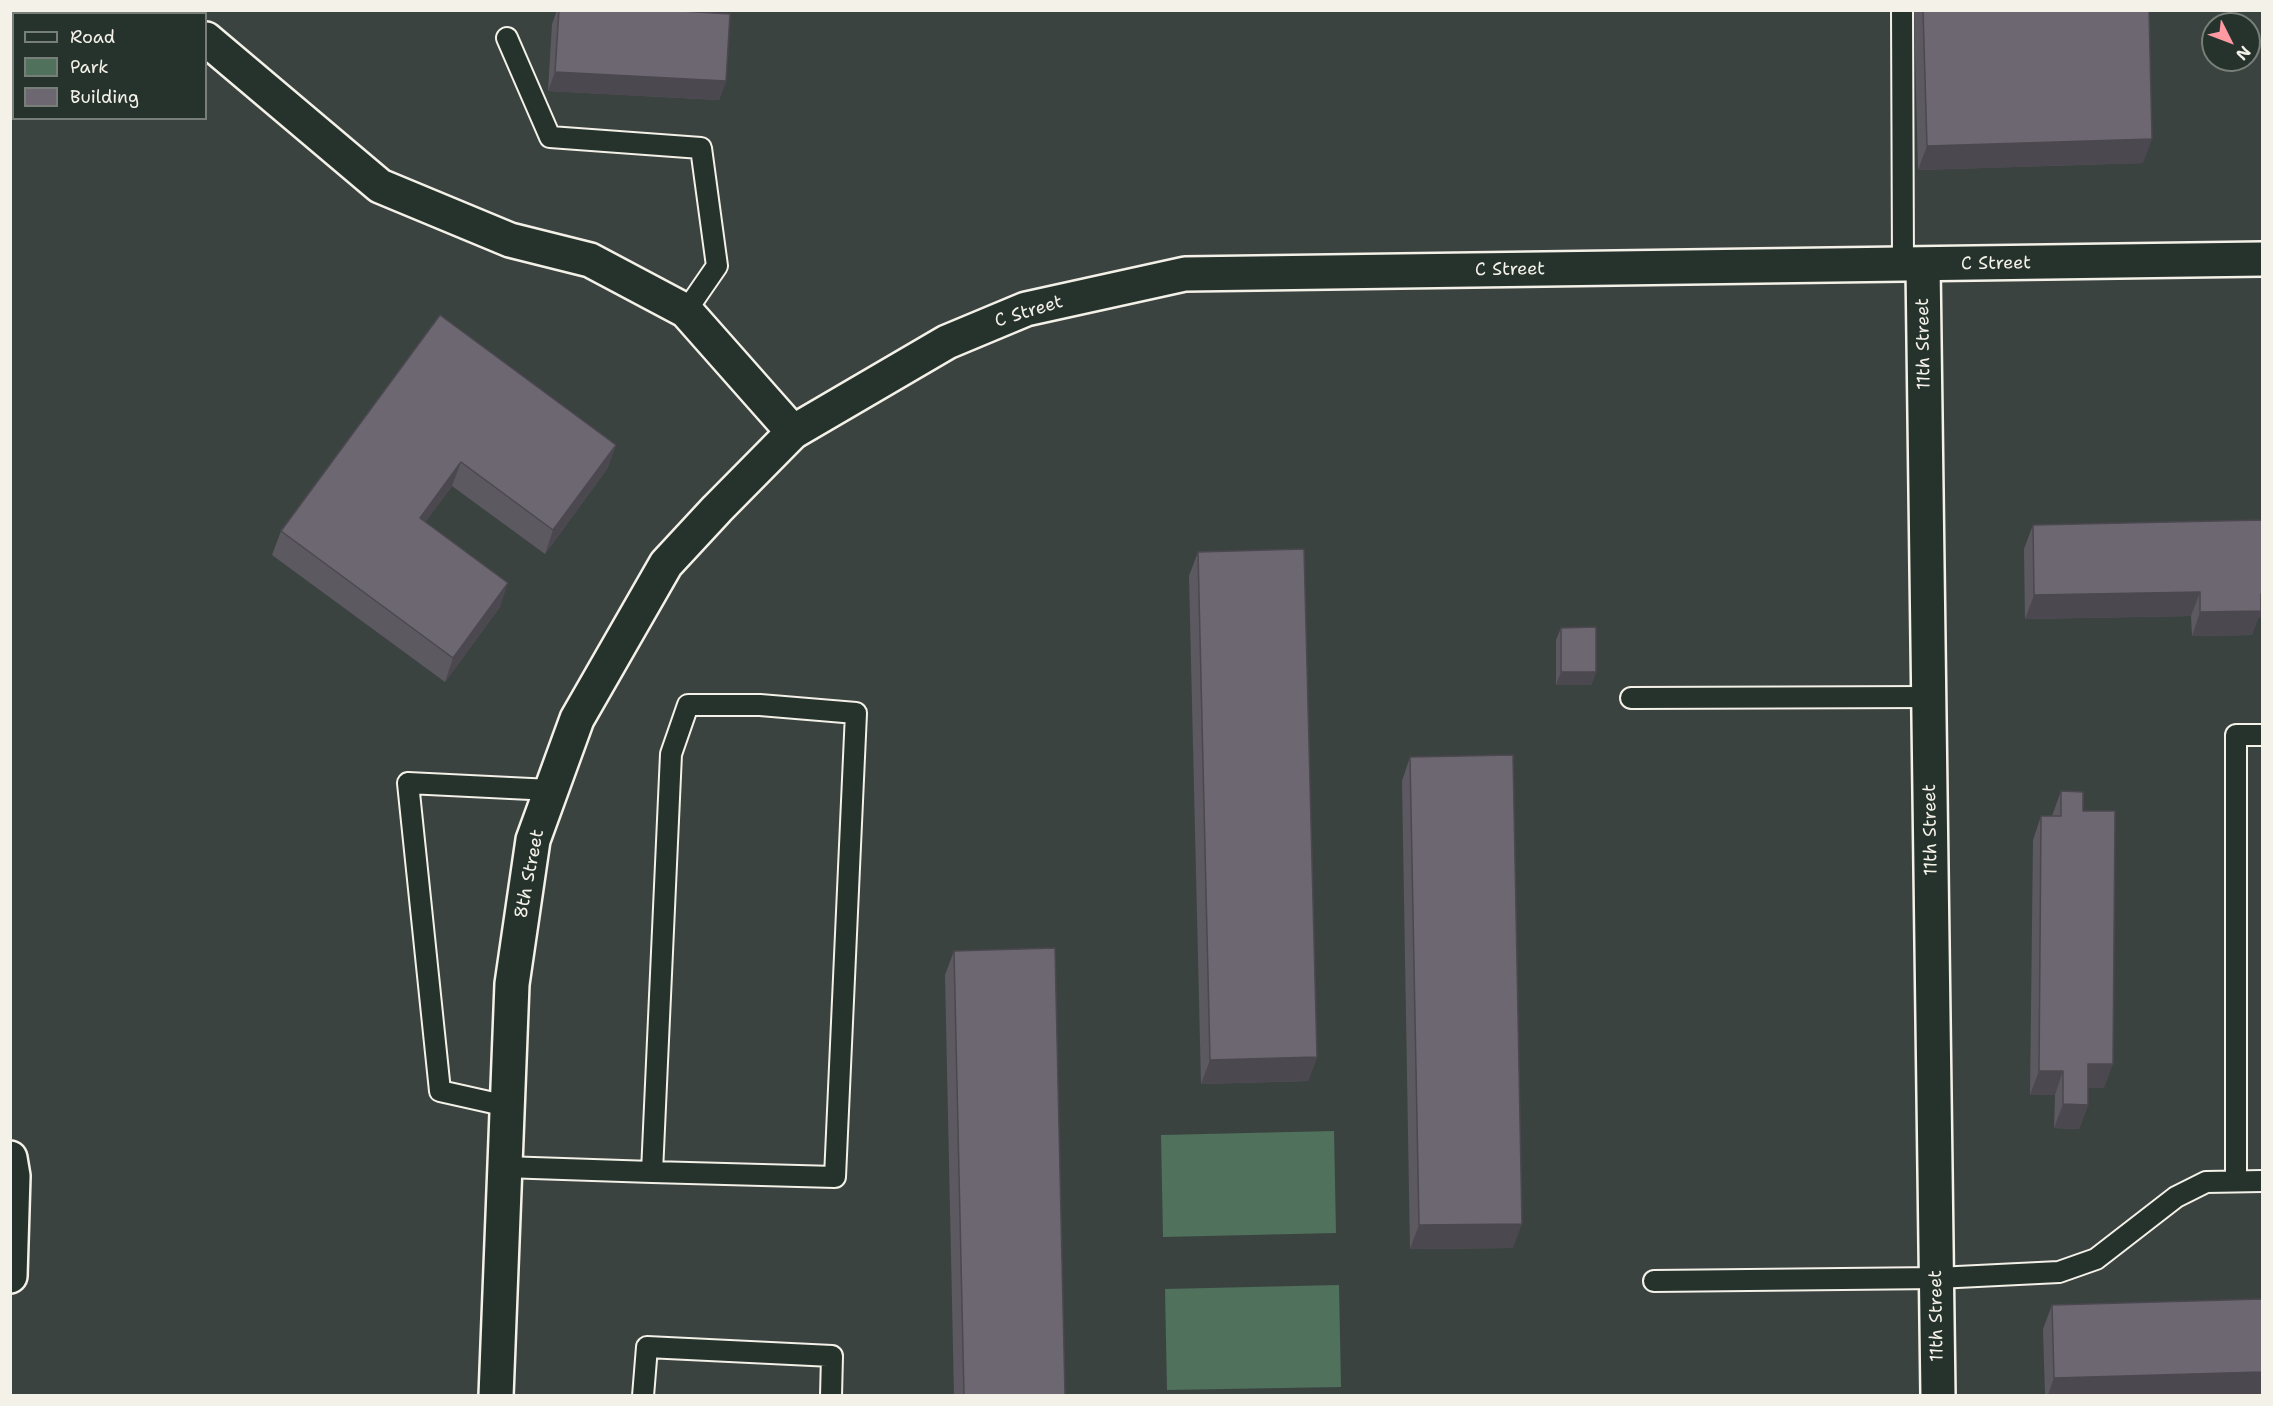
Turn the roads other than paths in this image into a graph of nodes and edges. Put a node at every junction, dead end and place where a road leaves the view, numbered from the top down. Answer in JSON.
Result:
{"nodes":[{"id":1,"x":1902,"y":10,"type":"edge"},
{"id":2,"x":507,"y":38,"type":"dead end"},
{"id":3,"x":207,"y":40,"type":"edge"},
{"id":4,"x":2262,"y":259,"type":"edge"},
{"id":5,"x":1913,"y":265,"type":"junction"},
{"id":6,"x":686,"y":311,"type":"junction"},
{"id":7,"x":793,"y":432,"type":"junction"},
{"id":8,"x":1929,"y":697,"type":"junction"},
{"id":9,"x":1631,"y":699,"type":"dead end"},
{"id":10,"x":2262,"y":735,"type":"edge"},
{"id":11,"x":551,"y":790,"type":"junction"},
{"id":12,"x":507,"y":1107,"type":"junction"},
{"id":13,"x":10,"y":1158,"type":"edge"},
{"id":14,"x":504,"y":1167,"type":"junction"},
{"id":15,"x":652,"y":1172,"type":"junction"},
{"id":16,"x":2236,"y":1181,"type":"junction"},
{"id":17,"x":2262,"y":1181,"type":"edge"},
{"id":18,"x":10,"y":1276,"type":"edge"},
{"id":19,"x":1937,"y":1278,"type":"junction"},
{"id":20,"x":1654,"y":1281,"type":"dead end"},
{"id":21,"x":496,"y":1395,"type":"edge"},
{"id":22,"x":643,"y":1395,"type":"edge"},
{"id":23,"x":831,"y":1395,"type":"edge"},
{"id":24,"x":1938,"y":1395,"type":"edge"}],
"edges":[{"from":1,"to":5,"type":"lane"},
{"from":2,"to":6,"type":"lane"},
{"from":3,"to":6,"type":"street"},
{"from":4,"to":5,"type":"street","name":"C Street"},
{"from":5,"to":7,"type":"street","name":"C Street"},
{"from":5,"to":8,"type":"street","name":"11th Street"},
{"from":6,"to":7,"type":"street"},
{"from":7,"to":11,"type":"street","name":"8th Street"},
{"from":8,"to":9,"type":"lane"},
{"from":8,"to":19,"type":"street","name":"11th Street"},
{"from":10,"to":16,"type":"lane"},
{"from":11,"to":12,"type":"street","name":"8th Street"},
{"from":11,"to":12,"type":"lane"},
{"from":12,"to":14,"type":"street","name":"8th Street"},
{"from":13,"to":18,"type":"street"},
{"from":14,"to":15,"type":"lane"},
{"from":14,"to":21,"type":"street","name":"8th Street"},
{"from":15,"to":15,"type":"lane"},
{"from":16,"to":17,"type":"lane"},
{"from":16,"to":19,"type":"lane"},
{"from":19,"to":20,"type":"lane"},
{"from":19,"to":24,"type":"street","name":"11th Street"},
{"from":22,"to":23,"type":"lane"}]}
